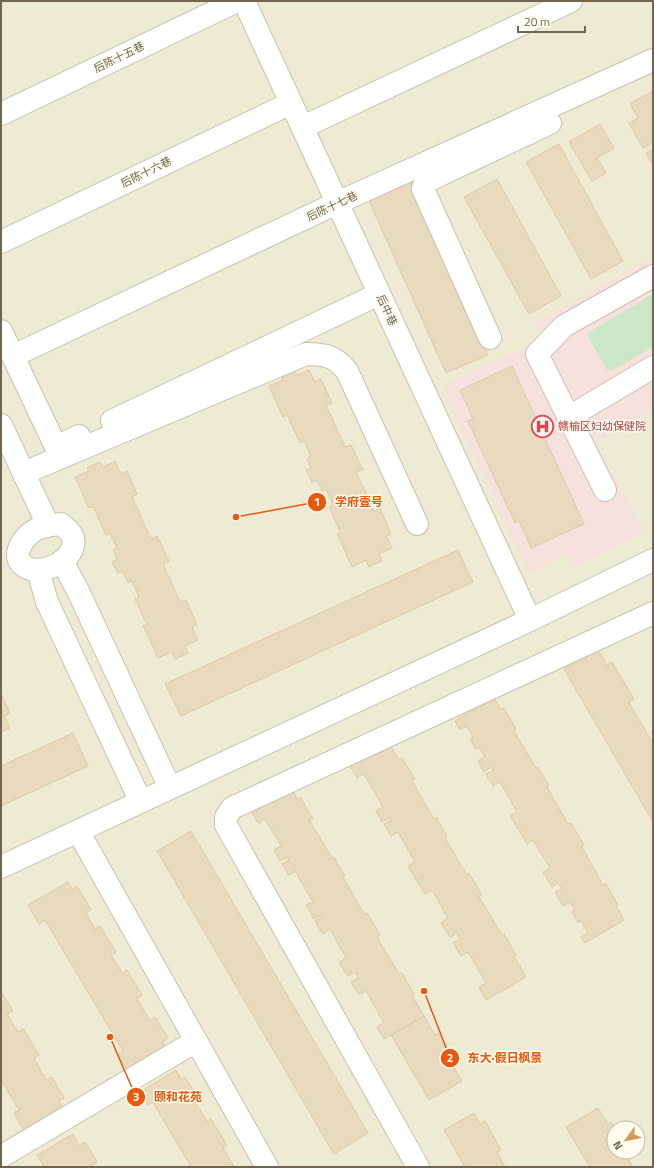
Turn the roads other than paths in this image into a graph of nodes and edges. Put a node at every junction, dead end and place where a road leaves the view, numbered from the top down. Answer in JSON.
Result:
{"nodes":[{"id":1,"x":237,"y":1,"type":"edge"},
{"id":2,"x":244,"y":1,"type":"edge"},
{"id":3,"x":571,"y":1,"type":"edge"},
{"id":4,"x":653,"y":60,"type":"edge"},
{"id":5,"x":653,"y":74,"type":"edge"},
{"id":6,"x":291,"y":103,"type":"junction"},
{"id":7,"x":1,"y":114,"type":"edge"},
{"id":8,"x":303,"y":127,"type":"junction"},
{"id":9,"x":337,"y":203,"type":"junction"},
{"id":10,"x":1,"y":242,"type":"edge"},
{"id":11,"x":653,"y":276,"type":"edge"},
{"id":12,"x":379,"y":294,"type":"junction"},
{"id":13,"x":1,"y":331,"type":"edge"},
{"id":14,"x":490,"y":338,"type":"dead end"},
{"id":15,"x":13,"y":356,"type":"junction"},
{"id":16,"x":653,"y":368,"type":"edge"},
{"id":17,"x":568,"y":416,"type":"junction"},
{"id":18,"x":1,"y":424,"type":"edge"},
{"id":19,"x":24,"y":473,"type":"junction"},
{"id":20,"x":605,"y":490,"type":"dead end"},
{"id":21,"x":417,"y":524,"type":"dead end"},
{"id":22,"x":48,"y":525,"type":"junction"},
{"id":23,"x":653,"y":560,"type":"edge"},
{"id":24,"x":9,"y":561,"type":"edge"},
{"id":25,"x":62,"y":561,"type":"junction"},
{"id":26,"x":38,"y":570,"type":"junction"},
{"id":27,"x":653,"y":613,"type":"edge"},
{"id":28,"x":530,"y":620,"type":"junction"},
{"id":29,"x":170,"y":788,"type":"junction"},
{"id":30,"x":141,"y":802,"type":"junction"},
{"id":31,"x":78,"y":831,"type":"junction"},
{"id":32,"x":1,"y":868,"type":"edge"},
{"id":33,"x":196,"y":1041,"type":"junction"},
{"id":34,"x":4,"y":1159,"type":"edge"},
{"id":35,"x":267,"y":1167,"type":"edge"},
{"id":36,"x":418,"y":1167,"type":"edge"}],
"edges":[{"from":1,"to":7,"type":"street","name":"后陈十五巷"},
{"from":2,"to":6,"type":"street","name":"后中巷"},
{"from":3,"to":8,"type":"street"},
{"from":4,"to":9,"type":"street","name":"后陈十七巷"},
{"from":5,"to":14,"type":"street"},
{"from":6,"to":8,"type":"street","name":"后中巷"},
{"from":6,"to":10,"type":"street","name":"后陈十六巷"},
{"from":8,"to":9,"type":"street","name":"后中巷"},
{"from":9,"to":12,"type":"street","name":"后中巷"},
{"from":9,"to":15,"type":"street","name":"后陈十七巷"},
{"from":11,"to":17,"type":"street"},
{"from":12,"to":15,"type":"street"},
{"from":12,"to":28,"type":"street","name":"后中巷"},
{"from":13,"to":15,"type":"street"},
{"from":16,"to":17,"type":"street"},
{"from":17,"to":20,"type":"street"},
{"from":18,"to":19,"type":"street"},
{"from":19,"to":21,"type":"street"},
{"from":19,"to":22,"type":"street"},
{"from":22,"to":24,"type":"street"},
{"from":22,"to":25,"type":"street"},
{"from":23,"to":28,"type":"street"},
{"from":24,"to":26,"type":"street"},
{"from":25,"to":26,"type":"street"},
{"from":25,"to":29,"type":"street"},
{"from":26,"to":30,"type":"street"},
{"from":27,"to":36,"type":"street"},
{"from":28,"to":29,"type":"street"},
{"from":29,"to":30,"type":"street"},
{"from":30,"to":31,"type":"street"},
{"from":31,"to":32,"type":"street"},
{"from":31,"to":33,"type":"street"},
{"from":33,"to":34,"type":"street"},
{"from":33,"to":35,"type":"street"}]}
